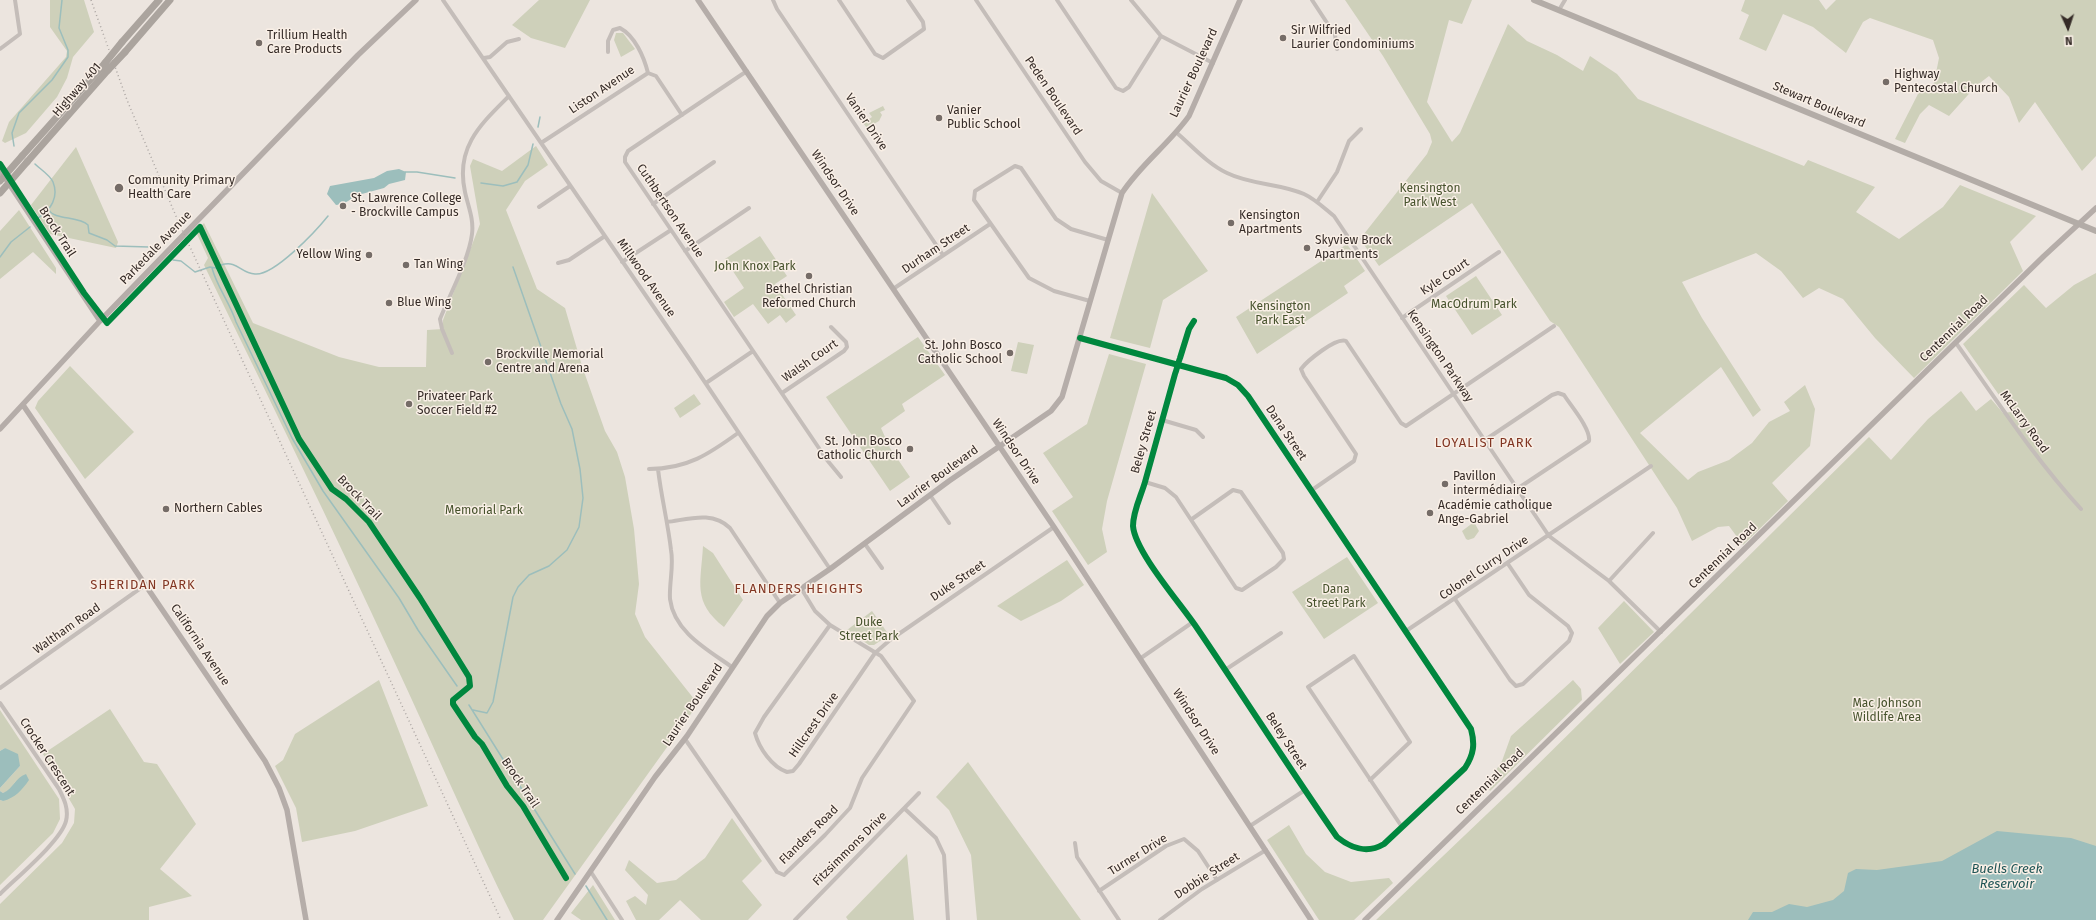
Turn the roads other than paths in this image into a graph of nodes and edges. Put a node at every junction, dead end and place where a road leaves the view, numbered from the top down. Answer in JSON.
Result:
{"nodes":[{"id":1,"x":15,"y":0,"type":"edge"},
{"id":2,"x":159,"y":0,"type":"edge"},
{"id":3,"x":170,"y":0,"type":"edge"},
{"id":4,"x":416,"y":0,"type":"edge"},
{"id":5,"x":443,"y":0,"type":"edge"},
{"id":6,"x":698,"y":0,"type":"edge"},
{"id":7,"x":773,"y":0,"type":"edge"},
{"id":8,"x":839,"y":0,"type":"edge"},
{"id":9,"x":908,"y":0,"type":"edge"},
{"id":10,"x":976,"y":0,"type":"edge"},
{"id":11,"x":1057,"y":0,"type":"edge"},
{"id":12,"x":1131,"y":0,"type":"edge"},
{"id":13,"x":1240,"y":0,"type":"edge"},
{"id":14,"x":1312,"y":0,"type":"edge"},
{"id":15,"x":1534,"y":0,"type":"edge"},
{"id":16,"x":1565,"y":0,"type":"edge"},
{"id":17,"x":1559,"y":10,"type":"junction"},
{"id":18,"x":1161,"y":36,"type":"junction"},
{"id":19,"x":520,"y":39,"type":"dead end"},
{"id":20,"x":0,"y":49,"type":"edge"},
{"id":21,"x":1337,"y":49,"type":"dead end"},
{"id":22,"x":608,"y":52,"type":"dead end"},
{"id":23,"x":484,"y":58,"type":"junction"},
{"id":24,"x":1213,"y":63,"type":"junction"},
{"id":25,"x":747,"y":71,"type":"junction"},
{"id":26,"x":648,"y":73,"type":"junction"},
{"id":27,"x":510,"y":96,"type":"junction"},
{"id":28,"x":682,"y":115,"type":"junction"},
{"id":29,"x":1361,"y":129,"type":"dead end"},
{"id":30,"x":1177,"y":132,"type":"junction"},
{"id":31,"x":541,"y":143,"type":"junction"},
{"id":32,"x":714,"y":162,"type":"dead end"},
{"id":33,"x":0,"y":170,"type":"edge"},
{"id":34,"x":0,"y":181,"type":"edge"},
{"id":35,"x":570,"y":186,"type":"junction"},
{"id":36,"x":0,"y":193,"type":"edge"},
{"id":37,"x":1122,"y":193,"type":"junction"},
{"id":38,"x":1317,"y":202,"type":"junction"},
{"id":39,"x":653,"y":204,"type":"junction"},
{"id":40,"x":539,"y":207,"type":"dead end"},
{"id":41,"x":748,"y":208,"type":"dead end"},
{"id":42,"x":2096,"y":208,"type":"edge"},
{"id":43,"x":990,"y":224,"type":"junction"},
{"id":44,"x":2079,"y":225,"type":"junction"},
{"id":45,"x":671,"y":230,"type":"junction"},
{"id":46,"x":2096,"y":231,"type":"edge"},
{"id":47,"x":604,"y":236,"type":"junction"},
{"id":48,"x":1108,"y":240,"type":"junction"},
{"id":49,"x":686,"y":251,"type":"junction"},
{"id":50,"x":1499,"y":252,"type":"dead end"},
{"id":51,"x":943,"y":255,"type":"junction"},
{"id":52,"x":622,"y":262,"type":"junction"},
{"id":53,"x":558,"y":263,"type":"dead end"},
{"id":54,"x":893,"y":289,"type":"junction"},
{"id":55,"x":1090,"y":301,"type":"junction"},
{"id":56,"x":1402,"y":318,"type":"junction"},
{"id":57,"x":1194,"y":321,"type":"dead end"},
{"id":58,"x":100,"y":322,"type":"junction"},
{"id":59,"x":1554,"y":326,"type":"dead end"},
{"id":60,"x":831,"y":327,"type":"dead end"},
{"id":61,"x":1080,"y":338,"type":"junction"},
{"id":62,"x":1956,"y":343,"type":"junction"},
{"id":63,"x":753,"y":351,"type":"junction"},
{"id":64,"x":452,"y":353,"type":"dead end"},
{"id":65,"x":1178,"y":366,"type":"junction"},
{"id":66,"x":706,"y":383,"type":"junction"},
{"id":67,"x":782,"y":393,"type":"junction"},
{"id":68,"x":1454,"y":394,"type":"junction"},
{"id":69,"x":23,"y":406,"type":"junction"},
{"id":70,"x":1162,"y":420,"type":"junction"},
{"id":71,"x":0,"y":429,"type":"edge"},
{"id":72,"x":738,"y":433,"type":"junction"},
{"id":73,"x":1203,"y":437,"type":"dead end"},
{"id":74,"x":1485,"y":440,"type":"junction"},
{"id":75,"x":1000,"y":446,"type":"junction"},
{"id":76,"x":1651,"y":466,"type":"dead end"},
{"id":77,"x":649,"y":469,"type":"dead end"},
{"id":78,"x":658,"y":469,"type":"junction"},
{"id":79,"x":841,"y":477,"type":"dead end"},
{"id":80,"x":1145,"y":482,"type":"junction"},
{"id":81,"x":1517,"y":489,"type":"junction"},
{"id":82,"x":1312,"y":490,"type":"junction"},
{"id":83,"x":930,"y":495,"type":"junction"},
{"id":84,"x":2081,"y":509,"type":"dead end"},
{"id":85,"x":1192,"y":519,"type":"junction"},
{"id":86,"x":667,"y":522,"type":"junction"},
{"id":87,"x":949,"y":523,"type":"dead end"},
{"id":88,"x":1054,"y":527,"type":"junction"},
{"id":89,"x":1653,"y":533,"type":"dead end"},
{"id":90,"x":1549,"y":536,"type":"junction"},
{"id":91,"x":865,"y":544,"type":"junction"},
{"id":92,"x":1508,"y":564,"type":"junction"},
{"id":93,"x":882,"y":568,"type":"dead end"},
{"id":94,"x":830,"y":569,"type":"junction"},
{"id":95,"x":1609,"y":581,"type":"junction"},
{"id":96,"x":145,"y":585,"type":"junction"},
{"id":97,"x":801,"y":588,"type":"junction"},
{"id":98,"x":1455,"y":599,"type":"junction"},
{"id":99,"x":780,"y":603,"type":"junction"},
{"id":100,"x":1193,"y":622,"type":"junction"},
{"id":101,"x":830,"y":625,"type":"junction"},
{"id":102,"x":1406,"y":631,"type":"junction"},
{"id":103,"x":1661,"y":632,"type":"junction"},
{"id":104,"x":1281,"y":633,"type":"dead end"},
{"id":105,"x":875,"y":653,"type":"junction"},
{"id":106,"x":1141,"y":658,"type":"junction"},
{"id":107,"x":732,"y":667,"type":"junction"},
{"id":108,"x":1225,"y":670,"type":"junction"},
{"id":109,"x":0,"y":688,"type":"edge"},
{"id":110,"x":0,"y":703,"type":"edge"},
{"id":111,"x":685,"y":738,"type":"junction"},
{"id":112,"x":1370,"y":780,"type":"junction"},
{"id":113,"x":1305,"y":790,"type":"junction"},
{"id":114,"x":919,"y":793,"type":"dead end"},
{"id":115,"x":905,"y":809,"type":"junction"},
{"id":116,"x":1250,"y":826,"type":"junction"},
{"id":117,"x":1402,"y":827,"type":"junction"},
{"id":118,"x":1075,"y":843,"type":"dead end"},
{"id":119,"x":1266,"y":850,"type":"junction"},
{"id":120,"x":591,"y":872,"type":"junction"},
{"id":121,"x":1217,"y":880,"type":"junction"},
{"id":122,"x":1099,"y":891,"type":"junction"},
{"id":123,"x":0,"y":894,"type":"edge"},
{"id":124,"x":799,"y":916,"type":"junction"},
{"id":125,"x":306,"y":920,"type":"edge"},
{"id":126,"x":557,"y":920,"type":"edge"},
{"id":127,"x":622,"y":920,"type":"edge"},
{"id":128,"x":795,"y":920,"type":"edge"},
{"id":129,"x":803,"y":920,"type":"edge"},
{"id":130,"x":948,"y":920,"type":"edge"},
{"id":131,"x":1119,"y":920,"type":"edge"},
{"id":132,"x":1160,"y":920,"type":"edge"},
{"id":133,"x":1311,"y":920,"type":"edge"},
{"id":134,"x":1365,"y":920,"type":"edge"}],
"edges":[{"from":1,"to":20,"type":"street"},
{"from":2,"to":34,"type":"highway","name":"Highway 401","bridge":true},
{"from":3,"to":36,"type":"highway","name":"Highway 401","bridge":true},
{"from":4,"to":58,"type":"street","name":"Parkedale Avenue"},
{"from":5,"to":23,"type":"street","name":"Millwood Avenue"},
{"from":6,"to":25,"type":"street","name":"Windsor Drive"},
{"from":7,"to":51,"type":"street","name":"Vanier Drive"},
{"from":8,"to":9,"type":"street"},
{"from":10,"to":37,"type":"street","name":"Peden Boulevard"},
{"from":11,"to":18,"type":"street"},
{"from":12,"to":18,"type":"street"},
{"from":13,"to":24,"type":"street","name":"Laurier Boulevard"},
{"from":14,"to":21,"type":"street"},
{"from":15,"to":17,"type":"main road","name":"Stewart Boulevard"},
{"from":16,"to":17,"type":"street"},
{"from":17,"to":44,"type":"main road","name":"Stewart Boulevard"},
{"from":18,"to":24,"type":"street"},
{"from":19,"to":23,"type":"street"},
{"from":22,"to":26,"type":"street"},
{"from":23,"to":27,"type":"street","name":"Millwood Avenue"},
{"from":24,"to":30,"type":"street","name":"Laurier Boulevard"},
{"from":25,"to":28,"type":"street","name":"Cuthbertson Avenue"},
{"from":25,"to":54,"type":"street","name":"Windsor Drive"},
{"from":26,"to":28,"type":"street","name":"Liston Avenue"},
{"from":26,"to":31,"type":"street","name":"Liston Avenue"},
{"from":27,"to":31,"type":"street","name":"Millwood Avenue"},
{"from":27,"to":64,"type":"street"},
{"from":28,"to":39,"type":"street","name":"Cuthbertson Avenue"},
{"from":29,"to":38,"type":"street"},
{"from":30,"to":37,"type":"street","name":"Laurier Boulevard"},
{"from":30,"to":38,"type":"street","name":"Kensington Parkway"},
{"from":31,"to":35,"type":"street","name":"Millwood Avenue"},
{"from":32,"to":39,"type":"street"},
{"from":33,"to":58,"type":"street"},
{"from":35,"to":40,"type":"street"},
{"from":35,"to":47,"type":"street","name":"Millwood Avenue"},
{"from":37,"to":48,"type":"street","name":"Laurier Boulevard"},
{"from":38,"to":56,"type":"street","name":"Kensington Parkway"},
{"from":39,"to":45,"type":"street","name":"Cuthbertson Avenue"},
{"from":41,"to":49,"type":"street"},
{"from":42,"to":44,"type":"street","name":"Centennial Road"},
{"from":43,"to":48,"type":"street"},
{"from":43,"to":51,"type":"street","name":"Durham Street"},
{"from":43,"to":55,"type":"street"},
{"from":44,"to":46,"type":"main road","name":"Stewart Boulevard"},
{"from":44,"to":62,"type":"street","name":"Centennial Road"},
{"from":45,"to":49,"type":"street","name":"Cuthbertson Avenue"},
{"from":45,"to":52,"type":"street"},
{"from":47,"to":52,"type":"street","name":"Millwood Avenue"},
{"from":47,"to":53,"type":"street"},
{"from":48,"to":55,"type":"street","name":"Laurier Boulevard"},
{"from":49,"to":63,"type":"street","name":"Cuthbertson Avenue"},
{"from":50,"to":56,"type":"street","name":"Kyle Court"},
{"from":51,"to":54,"type":"street","name":"Durham Street"},
{"from":52,"to":66,"type":"street","name":"Millwood Avenue"},
{"from":54,"to":75,"type":"street","name":"Windsor Drive"},
{"from":55,"to":61,"type":"street","name":"Laurier Boulevard"},
{"from":56,"to":68,"type":"street","name":"Kensington Parkway"},
{"from":57,"to":65,"type":"street","name":"Beley Street"},
{"from":58,"to":69,"type":"street","name":"Parkedale Avenue"},
{"from":59,"to":68,"type":"street"},
{"from":60,"to":67,"type":"street","name":"Walsh Court"},
{"from":61,"to":65,"type":"street","name":"Dana Street"},
{"from":61,"to":75,"type":"street","name":"Laurier Boulevard"},
{"from":62,"to":84,"type":"street","name":"McLarry Road"},
{"from":62,"to":103,"type":"street","name":"Centennial Road"},
{"from":63,"to":66,"type":"street"},
{"from":63,"to":67,"type":"street","name":"Cuthbertson Avenue"},
{"from":65,"to":70,"type":"street","name":"Beley Street"},
{"from":65,"to":82,"type":"street","name":"Dana Street"},
{"from":66,"to":72,"type":"street","name":"Millwood Avenue"},
{"from":67,"to":79,"type":"street","name":"Cuthbertson Avenue"},
{"from":68,"to":74,"type":"street","name":"Kensington Parkway"},
{"from":68,"to":82,"type":"street"},
{"from":69,"to":71,"type":"street","name":"Parkedale Avenue"},
{"from":69,"to":96,"type":"street","name":"California Avenue"},
{"from":70,"to":73,"type":"street"},
{"from":70,"to":80,"type":"street","name":"Beley Street"},
{"from":72,"to":78,"type":"street"},
{"from":72,"to":94,"type":"street","name":"Millwood Avenue"},
{"from":74,"to":81,"type":"street","name":"Kensington Parkway"},
{"from":74,"to":81,"type":"street"},
{"from":75,"to":83,"type":"street","name":"Laurier Boulevard"},
{"from":75,"to":88,"type":"street","name":"Windsor Drive"},
{"from":76,"to":90,"type":"street","name":"Colonel Curry Drive"},
{"from":77,"to":78,"type":"street"},
{"from":78,"to":86,"type":"street"},
{"from":80,"to":85,"type":"street"},
{"from":80,"to":100,"type":"street","name":"Beley Street"},
{"from":81,"to":90,"type":"street","name":"Kensington Parkway"},
{"from":82,"to":102,"type":"street","name":"Dana Street"},
{"from":83,"to":87,"type":"street"},
{"from":83,"to":91,"type":"street","name":"Laurier Boulevard"},
{"from":85,"to":85,"type":"street"},
{"from":86,"to":99,"type":"street"},
{"from":86,"to":107,"type":"street"},
{"from":88,"to":105,"type":"street","name":"Duke Street"},
{"from":88,"to":106,"type":"street","name":"Windsor Drive"},
{"from":89,"to":95,"type":"street"},
{"from":90,"to":92,"type":"street","name":"Colonel Curry Drive"},
{"from":90,"to":95,"type":"street","name":"Kensington Parkway"},
{"from":91,"to":93,"type":"street"},
{"from":91,"to":94,"type":"street","name":"Laurier Boulevard"},
{"from":92,"to":98,"type":"street","name":"Colonel Curry Drive"},
{"from":92,"to":98,"type":"street"},
{"from":94,"to":97,"type":"street","name":"Laurier Boulevard"},
{"from":95,"to":103,"type":"street","name":"Kensington Parkway"},
{"from":96,"to":109,"type":"street","name":"Waltham Road"},
{"from":96,"to":125,"type":"street","name":"California Avenue"},
{"from":97,"to":99,"type":"street","name":"Laurier Boulevard"},
{"from":97,"to":101,"type":"street","name":"Flanders Road"},
{"from":98,"to":102,"type":"street","name":"Colonel Curry Drive"},
{"from":99,"to":107,"type":"street","name":"Laurier Boulevard"},
{"from":100,"to":106,"type":"street"},
{"from":100,"to":108,"type":"street","name":"Beley Street"},
{"from":101,"to":105,"type":"street","name":"Flanders Road"},
{"from":101,"to":105,"type":"street","name":"Hillcrest Drive"},
{"from":102,"to":117,"type":"street","name":"Beley Street"},
{"from":103,"to":134,"type":"street","name":"Centennial Road"},
{"from":104,"to":108,"type":"street"},
{"from":105,"to":111,"type":"street","name":"Flanders Road"},
{"from":106,"to":116,"type":"street","name":"Windsor Drive"},
{"from":107,"to":111,"type":"street","name":"Laurier Boulevard"},
{"from":108,"to":113,"type":"street","name":"Beley Street"},
{"from":110,"to":123,"type":"street","name":"Crocker Crescent"},
{"from":111,"to":120,"type":"street","name":"Laurier Boulevard"},
{"from":112,"to":112,"type":"street"},
{"from":112,"to":117,"type":"street"},
{"from":113,"to":116,"type":"street"},
{"from":113,"to":117,"type":"street","name":"Beley Street"},
{"from":114,"to":115,"type":"street","name":"Fitzsimmons Drive"},
{"from":115,"to":124,"type":"street","name":"Fitzsimmons Drive"},
{"from":115,"to":130,"type":"street"},
{"from":116,"to":119,"type":"street","name":"Windsor Drive"},
{"from":118,"to":122,"type":"street"},
{"from":119,"to":121,"type":"street","name":"Dobbie Street"},
{"from":119,"to":133,"type":"street","name":"Windsor Drive"},
{"from":120,"to":126,"type":"street","name":"Laurier Boulevard"},
{"from":120,"to":127,"type":"street"},
{"from":121,"to":122,"type":"street","name":"Turner Drive"},
{"from":121,"to":132,"type":"street","name":"Dobbie Street"},
{"from":122,"to":131,"type":"street"},
{"from":124,"to":128,"type":"street","name":"Fitzsimmons Drive"},
{"from":124,"to":129,"type":"street"}]}
